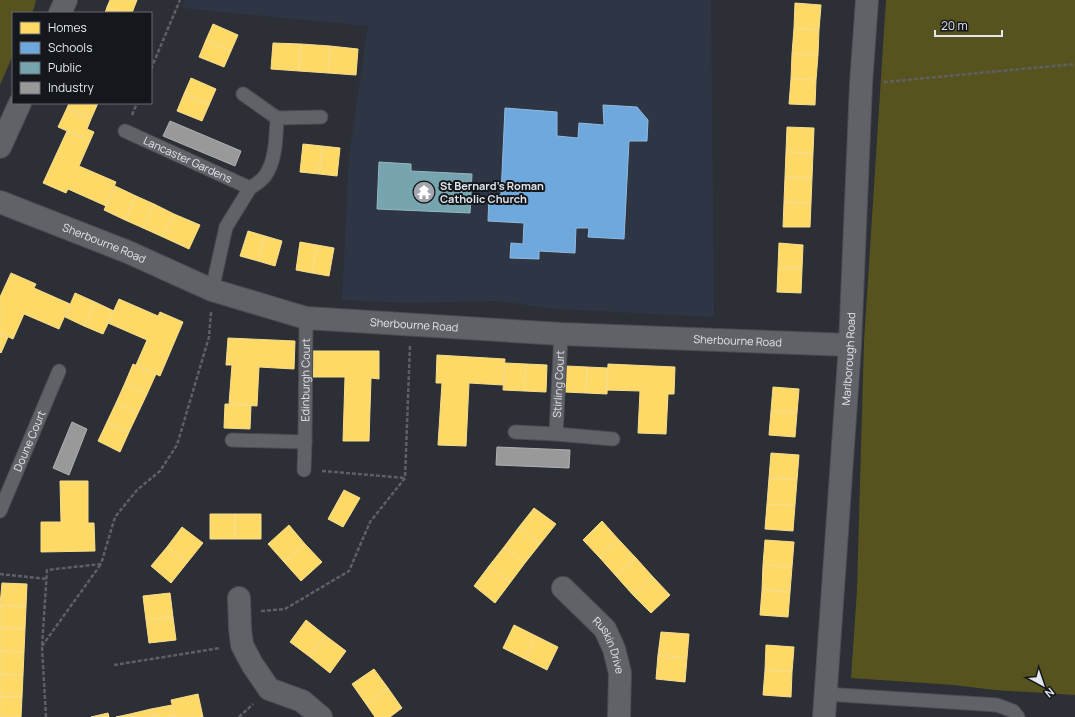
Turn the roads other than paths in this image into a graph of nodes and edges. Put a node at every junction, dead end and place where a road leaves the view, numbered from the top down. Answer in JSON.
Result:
{"nodes":[{"id":1,"x":66,"y":0,"type":"edge"},
{"id":2,"x":867,"y":0,"type":"edge"},
{"id":3,"x":60,"y":12,"type":"edge"},
{"id":4,"x":243,"y":94,"type":"dead end"},
{"id":5,"x":20,"y":104,"type":"edge"},
{"id":6,"x":321,"y":117,"type":"dead end"},
{"id":7,"x":277,"y":118,"type":"junction"},
{"id":8,"x":126,"y":131,"type":"dead end"},
{"id":9,"x":0,"y":147,"type":"edge"},
{"id":10,"x":250,"y":188,"type":"junction"},
{"id":11,"x":0,"y":202,"type":"edge"},
{"id":12,"x":212,"y":290,"type":"junction"},
{"id":13,"x":306,"y":318,"type":"junction"},
{"id":14,"x":561,"y":334,"type":"junction"},
{"id":15,"x":850,"y":345,"type":"junction"},
{"id":16,"x":59,"y":371,"type":"dead end"},
{"id":17,"x":515,"y":432,"type":"dead end"},
{"id":18,"x":556,"y":434,"type":"junction"},
{"id":19,"x":613,"y":439,"type":"dead end"},
{"id":20,"x":232,"y":440,"type":"dead end"},
{"id":21,"x":305,"y":442,"type":"junction"},
{"id":22,"x":304,"y":470,"type":"road end"},
{"id":23,"x":0,"y":511,"type":"edge"},
{"id":24,"x":563,"y":588,"type":"dead end"},
{"id":25,"x":239,"y":605,"type":"road end"},
{"id":26,"x":826,"y":694,"type":"junction"},
{"id":27,"x":321,"y":717,"type":"edge"},
{"id":28,"x":619,"y":717,"type":"edge"},
{"id":29,"x":824,"y":717,"type":"edge"},
{"id":30,"x":1018,"y":717,"type":"edge"}],
"edges":[{"from":1,"to":3,"type":"street"},
{"from":2,"to":15,"type":"street","name":"Marlborough Road"},
{"from":4,"to":7,"type":"lane"},
{"from":5,"to":9,"type":"street"},
{"from":6,"to":7,"type":"lane"},
{"from":7,"to":10,"type":"lane"},
{"from":8,"to":10,"type":"lane","name":"Lancaster Gardens"},
{"from":10,"to":12,"type":"lane"},
{"from":11,"to":12,"type":"street","name":"Sherbourne Road"},
{"from":12,"to":13,"type":"street","name":"Sherbourne Road"},
{"from":13,"to":14,"type":"street","name":"Sherbourne Road"},
{"from":13,"to":21,"type":"lane","name":"Edinburgh Court"},
{"from":14,"to":15,"type":"street","name":"Sherbourne Road"},
{"from":14,"to":18,"type":"lane","name":"Stirling Court"},
{"from":15,"to":26,"type":"street","name":"Marlborough Road"},
{"from":16,"to":23,"type":"lane","name":"Doune Court"},
{"from":17,"to":18,"type":"lane","name":"Stirling Court"},
{"from":18,"to":19,"type":"lane","name":"Stirling Court"},
{"from":20,"to":21,"type":"lane"},
{"from":21,"to":22,"type":"lane","name":"Edinburgh Court"},
{"from":24,"to":28,"type":"street","name":"Ruskin Drive"},
{"from":25,"to":27,"type":"street"},
{"from":26,"to":29,"type":"street","name":"Marlborough Road"},
{"from":26,"to":30,"type":"lane"}]}
